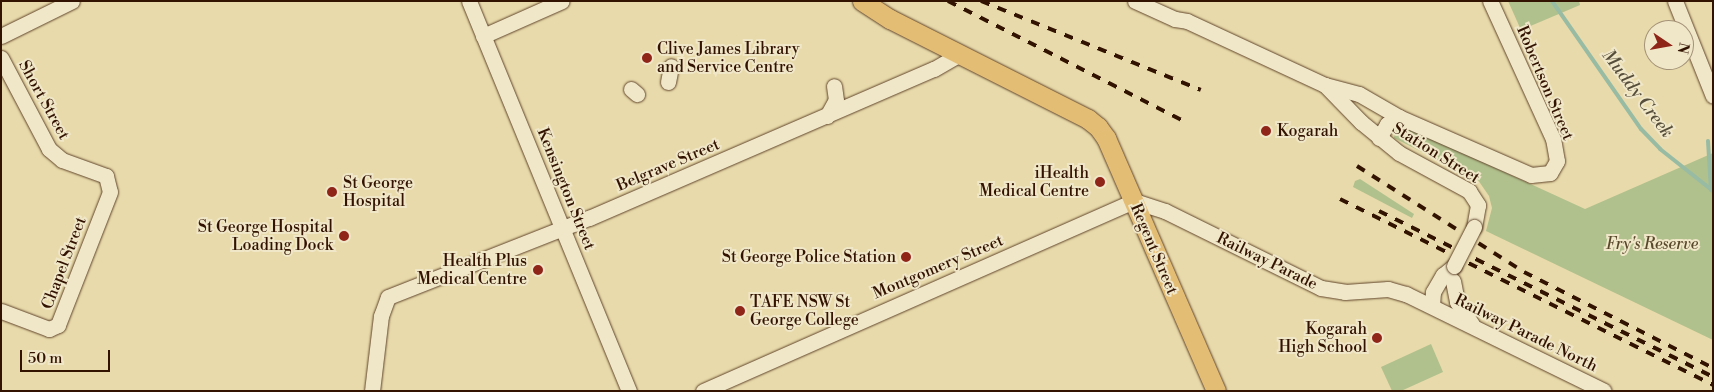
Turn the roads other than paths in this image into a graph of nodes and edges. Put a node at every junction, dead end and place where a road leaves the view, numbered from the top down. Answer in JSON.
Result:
{"nodes":[{"id":1,"x":72,"y":1,"type":"edge"},
{"id":2,"x":469,"y":1,"type":"edge"},
{"id":3,"x":562,"y":1,"type":"edge"},
{"id":4,"x":862,"y":1,"type":"edge"},
{"id":5,"x":1135,"y":1,"type":"edge"},
{"id":6,"x":1155,"y":1,"type":"edge"},
{"id":7,"x":1490,"y":1,"type":"edge"},
{"id":8,"x":1675,"y":1,"type":"edge"},
{"id":9,"x":1187,"y":21,"type":"junction"},
{"id":10,"x":1,"y":36,"type":"edge"},
{"id":11,"x":483,"y":36,"type":"junction"},
{"id":12,"x":958,"y":55,"type":"junction"},
{"id":13,"x":1,"y":58,"type":"edge"},
{"id":14,"x":1326,"y":85,"type":"junction"},
{"id":15,"x":834,"y":86,"type":"dead end"},
{"id":16,"x":1713,"y":96,"type":"edge"},
{"id":17,"x":1381,"y":105,"type":"junction"},
{"id":18,"x":826,"y":116,"type":"junction"},
{"id":19,"x":1400,"y":117,"type":"junction"},
{"id":20,"x":1361,"y":122,"type":"junction"},
{"id":21,"x":1379,"y":138,"type":"junction"},
{"id":22,"x":1544,"y":176,"type":"joint"},
{"id":23,"x":110,"y":183,"type":"joint"},
{"id":24,"x":1134,"y":202,"type":"junction"},
{"id":25,"x":563,"y":227,"type":"junction"},
{"id":26,"x":1453,"y":273,"type":"junction"},
{"id":27,"x":1432,"y":306,"type":"junction"},
{"id":28,"x":1,"y":311,"type":"edge"},
{"id":29,"x":1473,"y":326,"type":"junction"},
{"id":30,"x":372,"y":391,"type":"edge"},
{"id":31,"x":629,"y":391,"type":"edge"},
{"id":32,"x":703,"y":391,"type":"edge"},
{"id":33,"x":1215,"y":391,"type":"edge"},
{"id":34,"x":1604,"y":391,"type":"edge"}],
"edges":[{"from":1,"to":10,"type":"street"},
{"from":2,"to":11,"type":"street","name":"Kensington Street"},
{"from":3,"to":11,"type":"street"},
{"from":4,"to":12,"type":"main road"},
{"from":5,"to":9,"type":"street","name":"Station Street"},
{"from":6,"to":9,"type":"street","name":"Station Street"},
{"from":7,"to":22,"type":"street","name":"Robertson Street"},
{"from":8,"to":16,"type":"street"},
{"from":9,"to":14,"type":"street","name":"Station Street"},
{"from":11,"to":25,"type":"street","name":"Kensington Street"},
{"from":12,"to":18,"type":"street","name":"Belgrave Street"},
{"from":12,"to":24,"type":"main road","name":"Regent Street"},
{"from":13,"to":23,"type":"street","name":"Short Street"},
{"from":14,"to":17,"type":"street","name":"Station Street"},
{"from":14,"to":20,"type":"street","name":"Station Street"},
{"from":15,"to":18,"type":"street"},
{"from":17,"to":19,"type":"street","name":"Station Street"},
{"from":17,"to":20,"type":"street"},
{"from":18,"to":25,"type":"street","name":"Belgrave Street"},
{"from":19,"to":21,"type":"street"},
{"from":19,"to":22,"type":"street","name":"Station Street"},
{"from":20,"to":21,"type":"street","name":"Station Street"},
{"from":21,"to":26,"type":"street","name":"Station Street","bridge":true},
{"from":23,"to":28,"type":"street","name":"Chapel Street"},
{"from":24,"to":27,"type":"street","name":"Railway Parade"},
{"from":24,"to":32,"type":"street","name":"Montgomery Street"},
{"from":24,"to":33,"type":"main road","name":"Regent Street"},
{"from":25,"to":30,"type":"street","name":"Belgrave Street"},
{"from":25,"to":31,"type":"street","name":"Kensington Street"},
{"from":26,"to":27,"type":"street","name":"Station Street"},
{"from":26,"to":29,"type":"street"},
{"from":27,"to":29,"type":"street","name":"Railway Parade North"},
{"from":29,"to":34,"type":"street","name":"Railway Parade North"}]}
